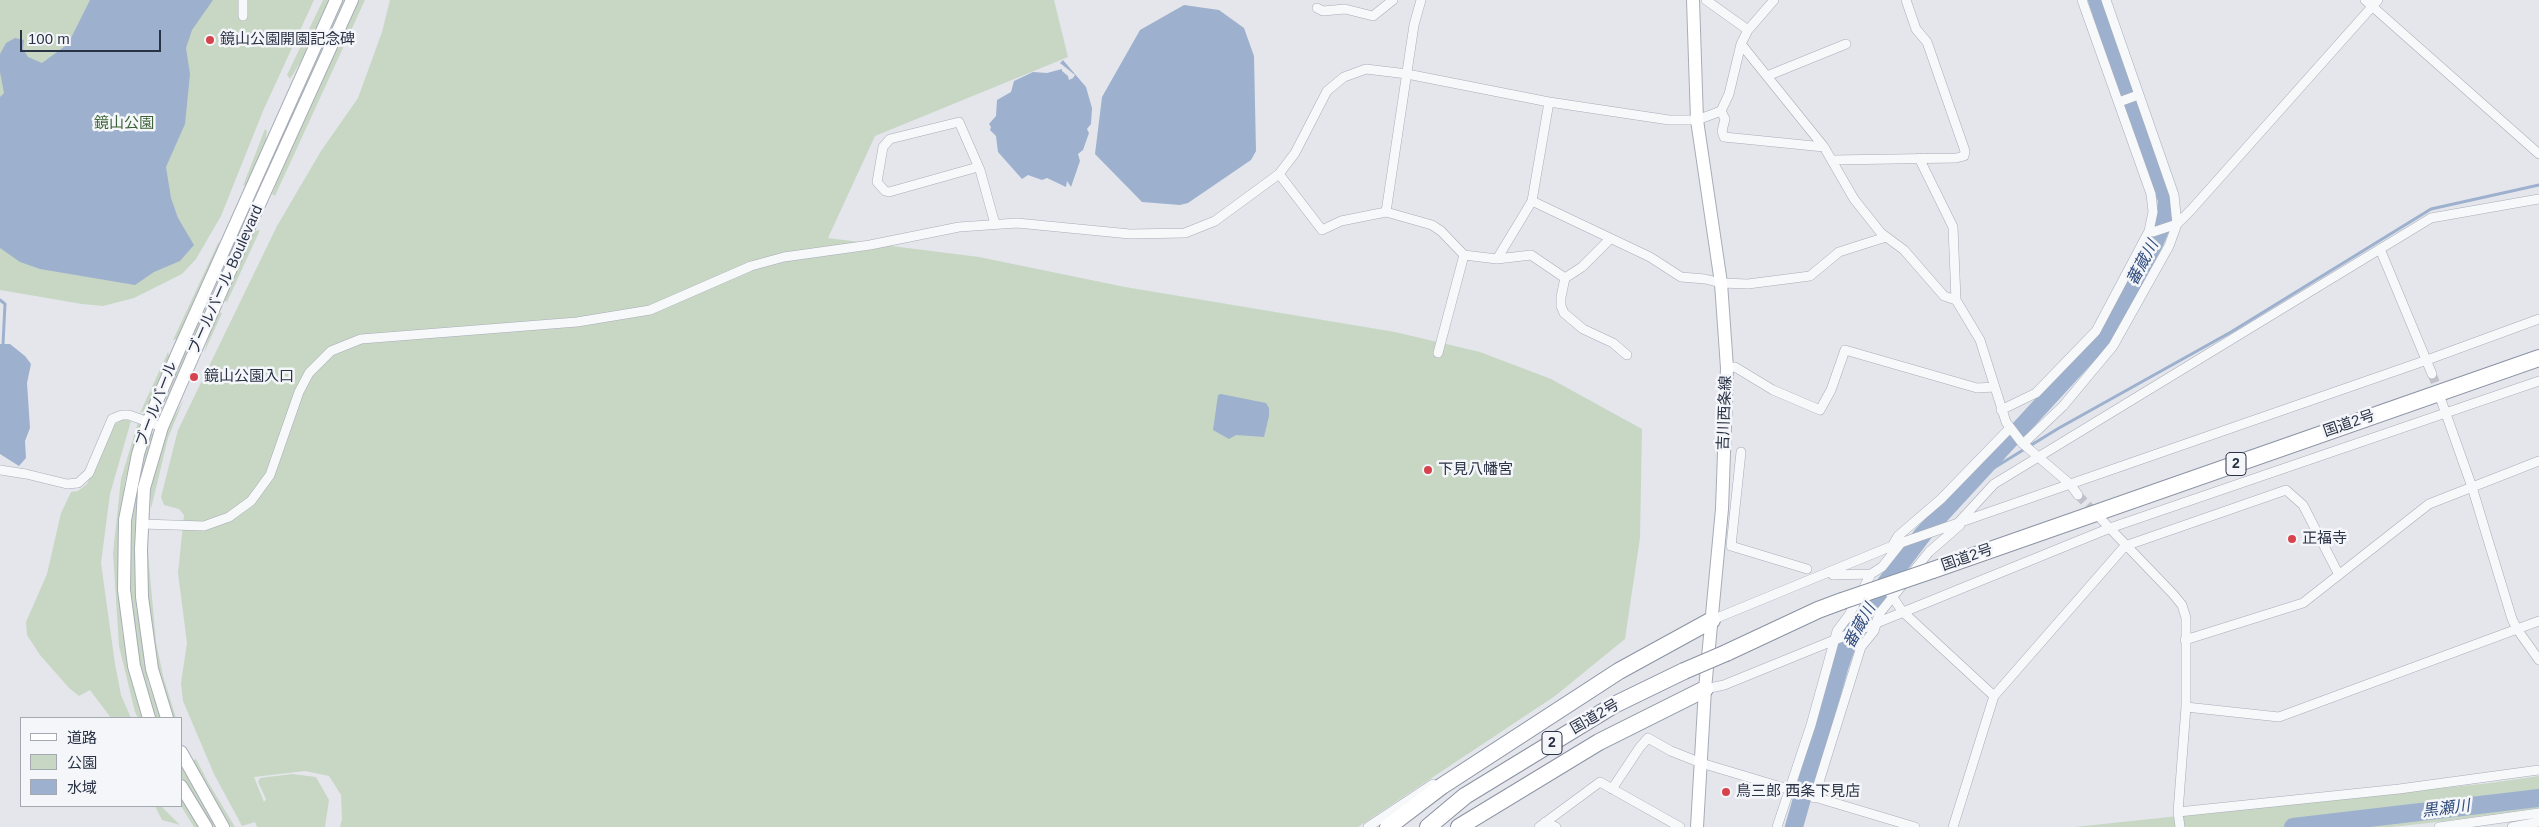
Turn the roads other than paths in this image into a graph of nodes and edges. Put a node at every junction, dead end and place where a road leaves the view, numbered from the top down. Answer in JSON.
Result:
{"nodes":[{"id":1,"x":243,"y":0,"type":"edge"},
{"id":2,"x":336,"y":0,"type":"edge"},
{"id":3,"x":352,"y":0,"type":"edge"},
{"id":4,"x":1393,"y":0,"type":"edge"},
{"id":5,"x":1421,"y":0,"type":"edge"},
{"id":6,"x":1692,"y":0,"type":"edge"},
{"id":7,"x":1706,"y":0,"type":"edge"},
{"id":8,"x":1774,"y":0,"type":"edge"},
{"id":9,"x":1906,"y":0,"type":"edge"},
{"id":10,"x":2082,"y":0,"type":"edge"},
{"id":11,"x":2106,"y":0,"type":"edge"},
{"id":12,"x":2372,"y":2,"type":"edge"},
{"id":13,"x":1317,"y":8,"type":"dead end"},
{"id":14,"x":243,"y":16,"type":"dead end"},
{"id":15,"x":1748,"y":30,"type":"junction"},
{"id":16,"x":1741,"y":44,"type":"junction"},
{"id":17,"x":1846,"y":44,"type":"dead end"},
{"id":18,"x":1407,"y":74,"type":"junction"},
{"id":19,"x":1767,"y":76,"type":"junction"},
{"id":20,"x":2138,"y":95,"type":"junction"},
{"id":21,"x":2120,"y":101,"type":"junction"},
{"id":22,"x":1549,"y":102,"type":"junction"},
{"id":23,"x":1721,"y":111,"type":"junction"},
{"id":24,"x":1697,"y":120,"type":"junction"},
{"id":25,"x":1824,"y":147,"type":"junction"},
{"id":26,"x":2539,"y":154,"type":"edge"},
{"id":27,"x":1919,"y":158,"type":"junction"},
{"id":28,"x":1832,"y":160,"type":"junction"},
{"id":29,"x":978,"y":167,"type":"junction"},
{"id":30,"x":1278,"y":174,"type":"junction"},
{"id":31,"x":2539,"y":200,"type":"edge"},
{"id":32,"x":1532,"y":201,"type":"junction"},
{"id":33,"x":1386,"y":212,"type":"junction"},
{"id":34,"x":995,"y":224,"type":"junction"},
{"id":35,"x":2176,"y":224,"type":"junction"},
{"id":36,"x":2151,"y":231,"type":"junction"},
{"id":37,"x":1886,"y":236,"type":"junction"},
{"id":38,"x":1610,"y":239,"type":"junction"},
{"id":39,"x":2380,"y":248,"type":"junction"},
{"id":40,"x":1464,"y":255,"type":"junction"},
{"id":41,"x":1497,"y":259,"type":"junction"},
{"id":42,"x":1566,"y":278,"type":"junction"},
{"id":43,"x":1721,"y":283,"type":"junction"},
{"id":44,"x":1956,"y":300,"type":"junction"},
{"id":45,"x":2539,"y":319,"type":"edge"},
{"id":46,"x":1438,"y":352,"type":"dead end"},
{"id":47,"x":1627,"y":355,"type":"dead end"},
{"id":48,"x":2539,"y":358,"type":"edge"},
{"id":49,"x":2428,"y":360,"type":"junction"},
{"id":50,"x":1726,"y":368,"type":"junction"},
{"id":51,"x":2432,"y":374,"type":"tunnel mouth"},
{"id":52,"x":2539,"y":381,"type":"edge"},
{"id":53,"x":1994,"y":387,"type":"junction"},
{"id":54,"x":2440,"y":397,"type":"tunnel mouth"},
{"id":55,"x":2002,"y":410,"type":"junction"},
{"id":56,"x":2448,"y":414,"type":"junction"},
{"id":57,"x":148,"y":422,"type":"junction"},
{"id":58,"x":162,"y":427,"type":"junction"},
{"id":59,"x":2011,"y":429,"type":"junction"},
{"id":60,"x":2024,"y":444,"type":"junction"},
{"id":61,"x":1741,"y":452,"type":"dead end"},
{"id":62,"x":2039,"y":457,"type":"junction"},
{"id":63,"x":2539,"y":461,"type":"edge"},
{"id":64,"x":0,"y":470,"type":"edge"},
{"id":65,"x":2070,"y":484,"type":"junction"},
{"id":66,"x":2472,"y":487,"type":"junction"},
{"id":67,"x":2078,"y":495,"type":"tunnel mouth"},
{"id":68,"x":1728,"y":511,"type":"junction"},
{"id":69,"x":2101,"y":519,"type":"tunnel mouth"},
{"id":70,"x":1960,"y":523,"type":"junction"},
{"id":71,"x":142,"y":524,"type":"junction"},
{"id":72,"x":2110,"y":528,"type":"junction"},
{"id":73,"x":1896,"y":544,"type":"junction"},
{"id":74,"x":2125,"y":546,"type":"junction"},
{"id":75,"x":1807,"y":569,"type":"dead end"},
{"id":76,"x":2339,"y":575,"type":"junction"},
{"id":77,"x":1833,"y":576,"type":"dead end"},
{"id":78,"x":1870,"y":577,"type":"junction"},
{"id":79,"x":1893,"y":595,"type":"junction"},
{"id":80,"x":1902,"y":612,"type":"junction"},
{"id":81,"x":1712,"y":620,"type":"junction"},
{"id":82,"x":2539,"y":621,"type":"edge"},
{"id":83,"x":1876,"y":622,"type":"junction"},
{"id":84,"x":2517,"y":629,"type":"junction"},
{"id":85,"x":1834,"y":639,"type":"junction"},
{"id":86,"x":2185,"y":640,"type":"junction"},
{"id":87,"x":2539,"y":660,"type":"edge"},
{"id":88,"x":1705,"y":689,"type":"junction"},
{"id":89,"x":1994,"y":696,"type":"junction"},
{"id":90,"x":2186,"y":707,"type":"junction"},
{"id":91,"x":149,"y":717,"type":"edge"},
{"id":92,"x":167,"y":717,"type":"edge"},
{"id":93,"x":182,"y":754,"type":"edge"},
{"id":94,"x":1701,"y":763,"type":"junction"},
{"id":95,"x":2539,"y":770,"type":"edge"},
{"id":96,"x":1442,"y":786,"type":"junction"},
{"id":97,"x":182,"y":788,"type":"edge"},
{"id":98,"x":1612,"y":789,"type":"junction"},
{"id":99,"x":1789,"y":790,"type":"junction"},
{"id":100,"x":1814,"y":798,"type":"junction"},
{"id":101,"x":1494,"y":804,"type":"junction"},
{"id":102,"x":2539,"y":813,"type":"edge"},
{"id":103,"x":2178,"y":814,"type":"junction"},
{"id":104,"x":2539,"y":822,"type":"edge"},
{"id":105,"x":1542,"y":825,"type":"edge"},
{"id":106,"x":206,"y":827,"type":"edge"},
{"id":107,"x":224,"y":827,"type":"edge"},
{"id":108,"x":1368,"y":827,"type":"edge"},
{"id":109,"x":1388,"y":827,"type":"edge"},
{"id":110,"x":1428,"y":827,"type":"edge"},
{"id":111,"x":1459,"y":827,"type":"edge"},
{"id":112,"x":1464,"y":827,"type":"edge"},
{"id":113,"x":1556,"y":827,"type":"edge"},
{"id":114,"x":1680,"y":827,"type":"edge"},
{"id":115,"x":1697,"y":827,"type":"edge"},
{"id":116,"x":1777,"y":827,"type":"edge"},
{"id":117,"x":1915,"y":827,"type":"edge"},
{"id":118,"x":1953,"y":827,"type":"edge"},
{"id":119,"x":2180,"y":827,"type":"edge"},
{"id":120,"x":2439,"y":827,"type":"edge"},
{"id":121,"x":2512,"y":827,"type":"edge"}],
"edges":[{"from":1,"to":14,"type":"street"},
{"from":2,"to":57,"type":"street","name":"ブールバール"},
{"from":3,"to":58,"type":"street","name":"ブールバール Boulevard"},
{"from":4,"to":13,"type":"street"},
{"from":5,"to":18,"type":"street"},
{"from":6,"to":24,"type":"street","name":"吉川西条線"},
{"from":7,"to":15,"type":"street"},
{"from":8,"to":15,"type":"street"},
{"from":9,"to":27,"type":"street"},
{"from":10,"to":21,"type":"street"},
{"from":11,"to":20,"type":"street"},
{"from":12,"to":26,"type":"street"},
{"from":12,"to":35,"type":"street"},
{"from":15,"to":16,"type":"street"},
{"from":16,"to":19,"type":"street"},
{"from":16,"to":23,"type":"street"},
{"from":17,"to":19,"type":"street"},
{"from":18,"to":22,"type":"street"},
{"from":18,"to":30,"type":"street"},
{"from":18,"to":33,"type":"street"},
{"from":19,"to":25,"type":"street"},
{"from":20,"to":21,"type":"street"},
{"from":20,"to":35,"type":"street"},
{"from":21,"to":36,"type":"street"},
{"from":22,"to":24,"type":"street"},
{"from":22,"to":32,"type":"street"},
{"from":23,"to":24,"type":"street"},
{"from":23,"to":25,"type":"street"},
{"from":24,"to":43,"type":"street","name":"吉川西条線"},
{"from":25,"to":28,"type":"street"},
{"from":27,"to":28,"type":"street"},
{"from":27,"to":44,"type":"street"},
{"from":28,"to":37,"type":"street"},
{"from":29,"to":29,"type":"street"},
{"from":29,"to":34,"type":"street"},
{"from":30,"to":33,"type":"street"},
{"from":30,"to":34,"type":"street"},
{"from":31,"to":39,"type":"street"},
{"from":32,"to":38,"type":"street"},
{"from":32,"to":41,"type":"street"},
{"from":33,"to":40,"type":"street"},
{"from":34,"to":71,"type":"street"},
{"from":35,"to":36,"type":"street"},
{"from":35,"to":60,"type":"street"},
{"from":36,"to":55,"type":"street"},
{"from":37,"to":43,"type":"street"},
{"from":37,"to":44,"type":"street"},
{"from":38,"to":42,"type":"street"},
{"from":38,"to":43,"type":"street"},
{"from":39,"to":49,"type":"street"},
{"from":39,"to":62,"type":"street"},
{"from":40,"to":41,"type":"street"},
{"from":40,"to":46,"type":"street"},
{"from":41,"to":42,"type":"street"},
{"from":42,"to":47,"type":"street"},
{"from":43,"to":50,"type":"street","name":"吉川西条線"},
{"from":44,"to":53,"type":"street"},
{"from":45,"to":49,"type":"street"},
{"from":48,"to":110,"type":"highway","name":"国道2号","number":"2","bridge":true},
{"from":49,"to":51,"type":"street"},
{"from":49,"to":65,"type":"street"},
{"from":50,"to":53,"type":"street"},
{"from":50,"to":68,"type":"street","name":"吉川西条線"},
{"from":52,"to":56,"type":"street"},
{"from":53,"to":55,"type":"street"},
{"from":54,"to":56,"type":"street"},
{"from":55,"to":59,"type":"street"},
{"from":56,"to":66,"type":"street"},
{"from":56,"to":72,"type":"street"},
{"from":57,"to":58,"type":"street"},
{"from":57,"to":64,"type":"street"},
{"from":57,"to":91,"type":"street","name":"ブールバール"},
{"from":58,"to":71,"type":"street","name":"ブールバール Boulevard"},
{"from":59,"to":60,"type":"street"},
{"from":59,"to":73,"type":"street"},
{"from":60,"to":62,"type":"street"},
{"from":61,"to":68,"type":"street"},
{"from":62,"to":65,"type":"street"},
{"from":62,"to":70,"type":"street"},
{"from":63,"to":66,"type":"street"},
{"from":65,"to":67,"type":"street"},
{"from":65,"to":70,"type":"street"},
{"from":66,"to":76,"type":"street"},
{"from":66,"to":84,"type":"street"},
{"from":68,"to":75,"type":"street"},
{"from":68,"to":81,"type":"street","name":"吉川西条線"},
{"from":69,"to":72,"type":"street"},
{"from":70,"to":73,"type":"street"},
{"from":70,"to":79,"type":"street"},
{"from":71,"to":92,"type":"street","name":"ブールバール Boulevard"},
{"from":72,"to":74,"type":"street"},
{"from":72,"to":80,"type":"street"},
{"from":73,"to":78,"type":"street"},
{"from":73,"to":81,"type":"street"},
{"from":74,"to":76,"type":"street"},
{"from":74,"to":86,"type":"street"},
{"from":74,"to":89,"type":"street"},
{"from":76,"to":86,"type":"street"},
{"from":77,"to":78,"type":"street"},
{"from":78,"to":79,"type":"street"},
{"from":78,"to":85,"type":"street"},
{"from":79,"to":80,"type":"street"},
{"from":79,"to":83,"type":"street"},
{"from":80,"to":83,"type":"street"},
{"from":80,"to":89,"type":"street"},
{"from":81,"to":88,"type":"street","name":"吉川西条線"},
{"from":81,"to":96,"type":"highway"},
{"from":82,"to":84,"type":"street"},
{"from":83,"to":85,"type":"street"},
{"from":83,"to":100,"type":"street"},
{"from":84,"to":87,"type":"street"},
{"from":84,"to":90,"type":"street"},
{"from":85,"to":88,"type":"street"},
{"from":85,"to":99,"type":"street"},
{"from":86,"to":90,"type":"street"},
{"from":88,"to":94,"type":"street","name":"吉川西条線"},
{"from":88,"to":101,"type":"highway"},
{"from":89,"to":118,"type":"street"},
{"from":90,"to":103,"type":"street"},
{"from":93,"to":107,"type":"street"},
{"from":94,"to":98,"type":"street"},
{"from":94,"to":99,"type":"street"},
{"from":94,"to":115,"type":"street","name":"吉川西条線"},
{"from":95,"to":103,"type":"street"},
{"from":96,"to":108,"type":"street"},
{"from":96,"to":109,"type":"highway"},
{"from":97,"to":106,"type":"street"},
{"from":98,"to":105,"type":"street"},
{"from":98,"to":114,"type":"street"},
{"from":99,"to":100,"type":"street"},
{"from":99,"to":116,"type":"street"},
{"from":100,"to":117,"type":"street"},
{"from":101,"to":111,"type":"highway"},
{"from":101,"to":112,"type":"street"},
{"from":102,"to":120,"type":"street"},
{"from":103,"to":119,"type":"street"},
{"from":104,"to":121,"type":"street"},
{"from":105,"to":113,"type":"street"}]}
